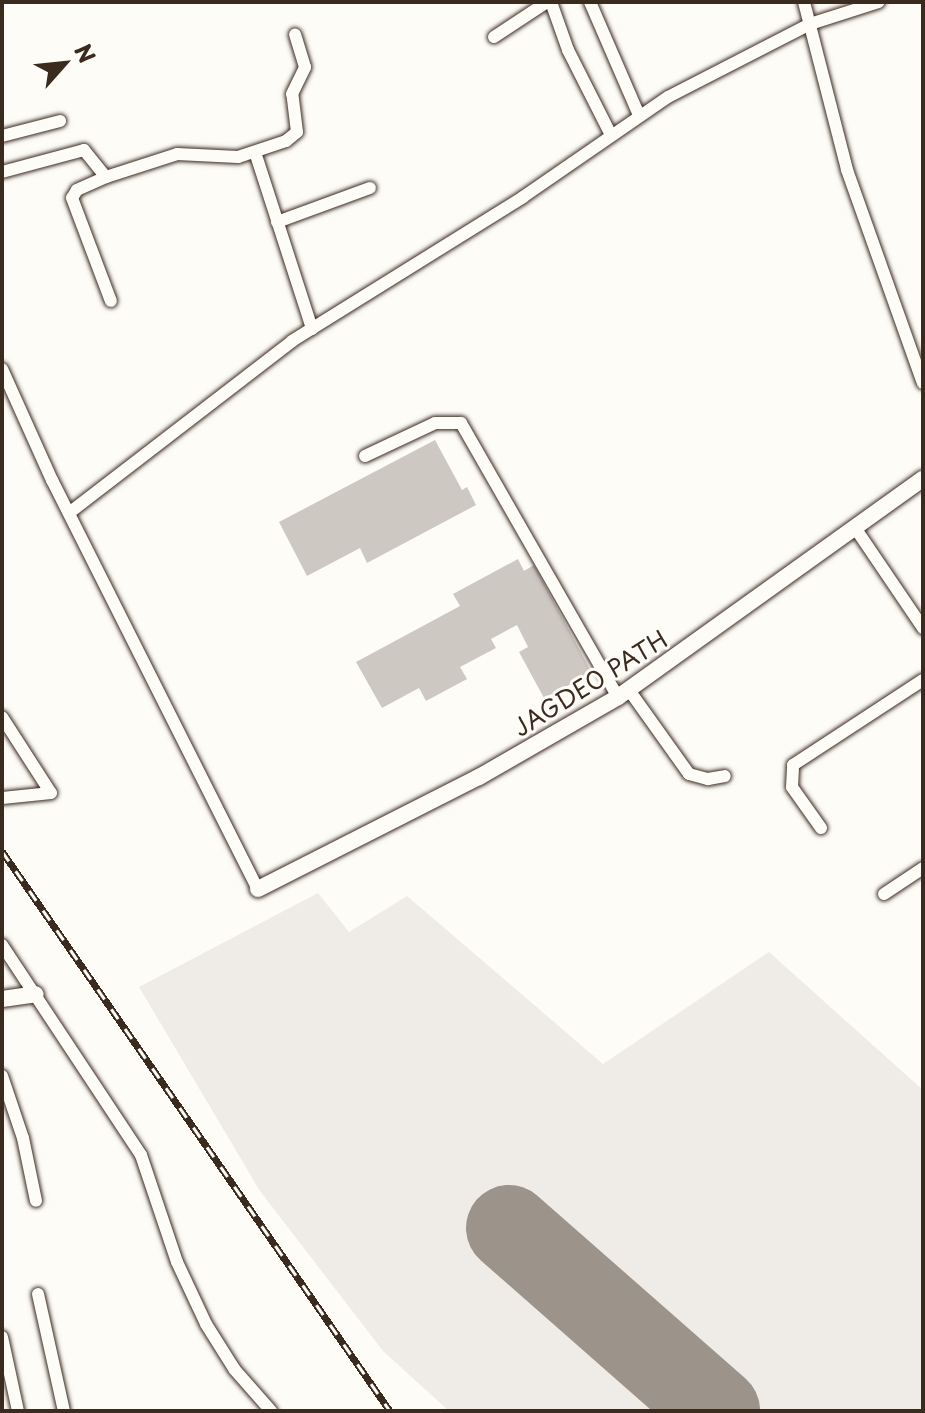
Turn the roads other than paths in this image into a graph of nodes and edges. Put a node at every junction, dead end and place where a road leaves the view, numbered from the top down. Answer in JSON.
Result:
{"nodes":[{"id":1,"x":549,"y":2,"type":"edge"},
{"id":2,"x":590,"y":2,"type":"edge"},
{"id":3,"x":804,"y":2,"type":"edge"},
{"id":4,"x":879,"y":2,"type":"edge"},
{"id":5,"x":810,"y":24,"type":"junction"},
{"id":6,"x":295,"y":35,"type":"dead end"},
{"id":7,"x":494,"y":37,"type":"dead end"},
{"id":8,"x":639,"y":115,"type":"junction"},
{"id":9,"x":60,"y":121,"type":"dead end"},
{"id":10,"x":611,"y":135,"type":"junction"},
{"id":11,"x":2,"y":136,"type":"edge"},
{"id":12,"x":255,"y":152,"type":"junction"},
{"id":13,"x":2,"y":172,"type":"edge"},
{"id":14,"x":106,"y":177,"type":"junction"},
{"id":15,"x":370,"y":188,"type":"dead end"},
{"id":16,"x":277,"y":222,"type":"junction"},
{"id":17,"x":111,"y":301,"type":"dead end"},
{"id":18,"x":312,"y":329,"type":"junction"},
{"id":19,"x":2,"y":369,"type":"edge"},
{"id":20,"x":923,"y":383,"type":"edge"},
{"id":21,"x":365,"y":456,"type":"dead end"},
{"id":22,"x":923,"y":479,"type":"edge"},
{"id":23,"x":69,"y":513,"type":"junction"},
{"id":24,"x":856,"y":529,"type":"junction"},
{"id":25,"x":923,"y":628,"type":"edge"},
{"id":26,"x":923,"y":680,"type":"edge"},
{"id":27,"x":623,"y":694,"type":"junction"},
{"id":28,"x":2,"y":717,"type":"edge"},
{"id":29,"x":725,"y":776,"type":"dead end"},
{"id":30,"x":2,"y":798,"type":"edge"},
{"id":31,"x":821,"y":828,"type":"dead end"},
{"id":32,"x":923,"y":868,"type":"edge"},
{"id":33,"x":258,"y":889,"type":"joint"},
{"id":34,"x":884,"y":894,"type":"dead end"},
{"id":35,"x":2,"y":945,"type":"edge"},
{"id":36,"x":36,"y":994,"type":"junction"},
{"id":37,"x":2,"y":999,"type":"edge"},
{"id":38,"x":2,"y":1076,"type":"edge"},
{"id":39,"x":36,"y":1201,"type":"dead end"},
{"id":40,"x":38,"y":1294,"type":"dead end"},
{"id":41,"x":2,"y":1337,"type":"edge"},
{"id":42,"x":18,"y":1411,"type":"edge"},
{"id":43,"x":64,"y":1411,"type":"edge"},
{"id":44,"x":271,"y":1411,"type":"edge"}],
"edges":[{"from":1,"to":7,"type":"street"},
{"from":1,"to":10,"type":"street"},
{"from":2,"to":8,"type":"street"},
{"from":3,"to":5,"type":"street"},
{"from":4,"to":5,"type":"street"},
{"from":5,"to":8,"type":"street"},
{"from":5,"to":20,"type":"street"},
{"from":6,"to":12,"type":"street"},
{"from":8,"to":10,"type":"street"},
{"from":9,"to":11,"type":"street"},
{"from":10,"to":18,"type":"street"},
{"from":12,"to":14,"type":"street"},
{"from":12,"to":16,"type":"street"},
{"from":13,"to":14,"type":"street"},
{"from":14,"to":17,"type":"street"},
{"from":15,"to":16,"type":"street"},
{"from":16,"to":18,"type":"street"},
{"from":18,"to":23,"type":"street"},
{"from":19,"to":23,"type":"street"},
{"from":21,"to":27,"type":"street"},
{"from":22,"to":24,"type":"main road","name":"JAGDEO PATH"},
{"from":23,"to":33,"type":"street"},
{"from":24,"to":25,"type":"street"},
{"from":24,"to":27,"type":"main road","name":"JAGDEO PATH"},
{"from":26,"to":31,"type":"street"},
{"from":27,"to":29,"type":"street"},
{"from":27,"to":33,"type":"main road","name":"JAGDEO PATH"},
{"from":28,"to":30,"type":"street"},
{"from":32,"to":34,"type":"street"},
{"from":35,"to":36,"type":"street"},
{"from":36,"to":37,"type":"main road"},
{"from":36,"to":44,"type":"street"},
{"from":38,"to":39,"type":"street"},
{"from":40,"to":43,"type":"street"},
{"from":41,"to":42,"type":"street"}]}
